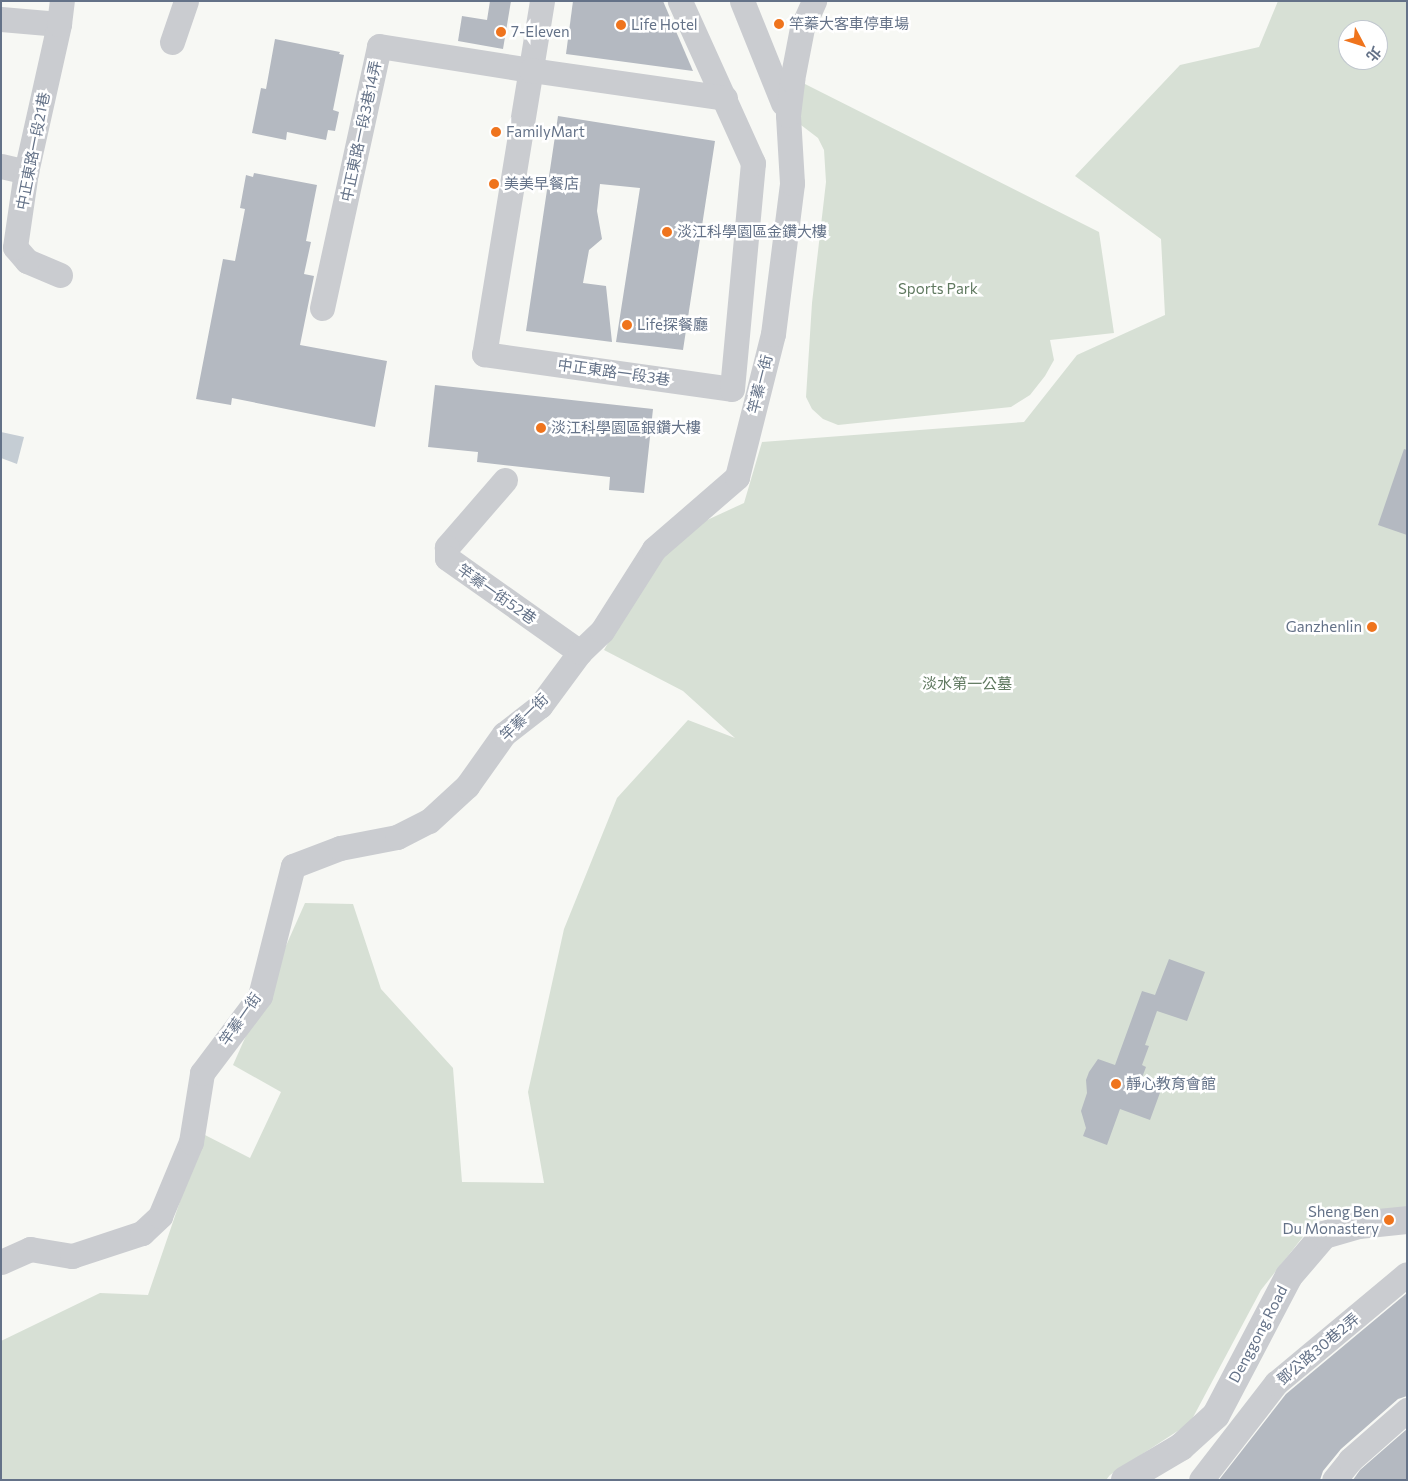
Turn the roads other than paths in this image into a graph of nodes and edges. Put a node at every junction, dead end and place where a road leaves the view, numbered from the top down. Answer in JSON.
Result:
{"nodes":[{"id":1,"x":186,"y":1,"type":"edge"},
{"id":2,"x":542,"y":1,"type":"edge"},
{"id":3,"x":680,"y":1,"type":"edge"},
{"id":4,"x":742,"y":1,"type":"edge"},
{"id":5,"x":814,"y":1,"type":"edge"},
{"id":6,"x":61,"y":13,"type":"edge"},
{"id":7,"x":1,"y":19,"type":"edge"},
{"id":8,"x":172,"y":42,"type":"dead end"},
{"id":9,"x":531,"y":70,"type":"junction"},
{"id":10,"x":725,"y":98,"type":"junction"},
{"id":11,"x":783,"y":103,"type":"dead end"},
{"id":12,"x":1,"y":166,"type":"edge"},
{"id":13,"x":26,"y":172,"type":"junction"},
{"id":14,"x":60,"y":275,"type":"dead end"},
{"id":15,"x":322,"y":308,"type":"dead end"},
{"id":16,"x":505,"y":480,"type":"dead end"},
{"id":17,"x":580,"y":652,"type":"junction"},
{"id":18,"x":1407,"y":1220,"type":"edge"},
{"id":19,"x":1,"y":1262,"type":"edge"},
{"id":20,"x":1407,"y":1274,"type":"edge"},
{"id":21,"x":1407,"y":1410,"type":"edge"},
{"id":22,"x":1125,"y":1480,"type":"edge"},
{"id":23,"x":1201,"y":1480,"type":"edge"},
{"id":24,"x":1334,"y":1480,"type":"edge"}],
"edges":[{"from":1,"to":8,"type":"street"},
{"from":2,"to":9,"type":"street","name":"中正東路一段3巷"},
{"from":3,"to":10,"type":"street","name":"中正東路一段3巷"},
{"from":4,"to":11,"type":"street"},
{"from":5,"to":17,"type":"street","name":"竿蓁一街"},
{"from":6,"to":7,"type":"street"},
{"from":6,"to":13,"type":"street","name":"中正東路一段21巷"},
{"from":9,"to":10,"type":"street"},
{"from":9,"to":10,"type":"street","name":"中正東路一段3巷"},
{"from":9,"to":15,"type":"street","name":"中正東路一段3巷14弄"},
{"from":12,"to":13,"type":"street"},
{"from":13,"to":14,"type":"street","name":"中正東路一段21巷"},
{"from":16,"to":17,"type":"street","name":"竿蓁一街52巷"},
{"from":17,"to":19,"type":"street","name":"竿蓁一街"},
{"from":18,"to":22,"type":"street","name":"Denggong Road"},
{"from":20,"to":23,"type":"street","name":"鄧公路30巷2弄"},
{"from":21,"to":24,"type":"street"}]}
